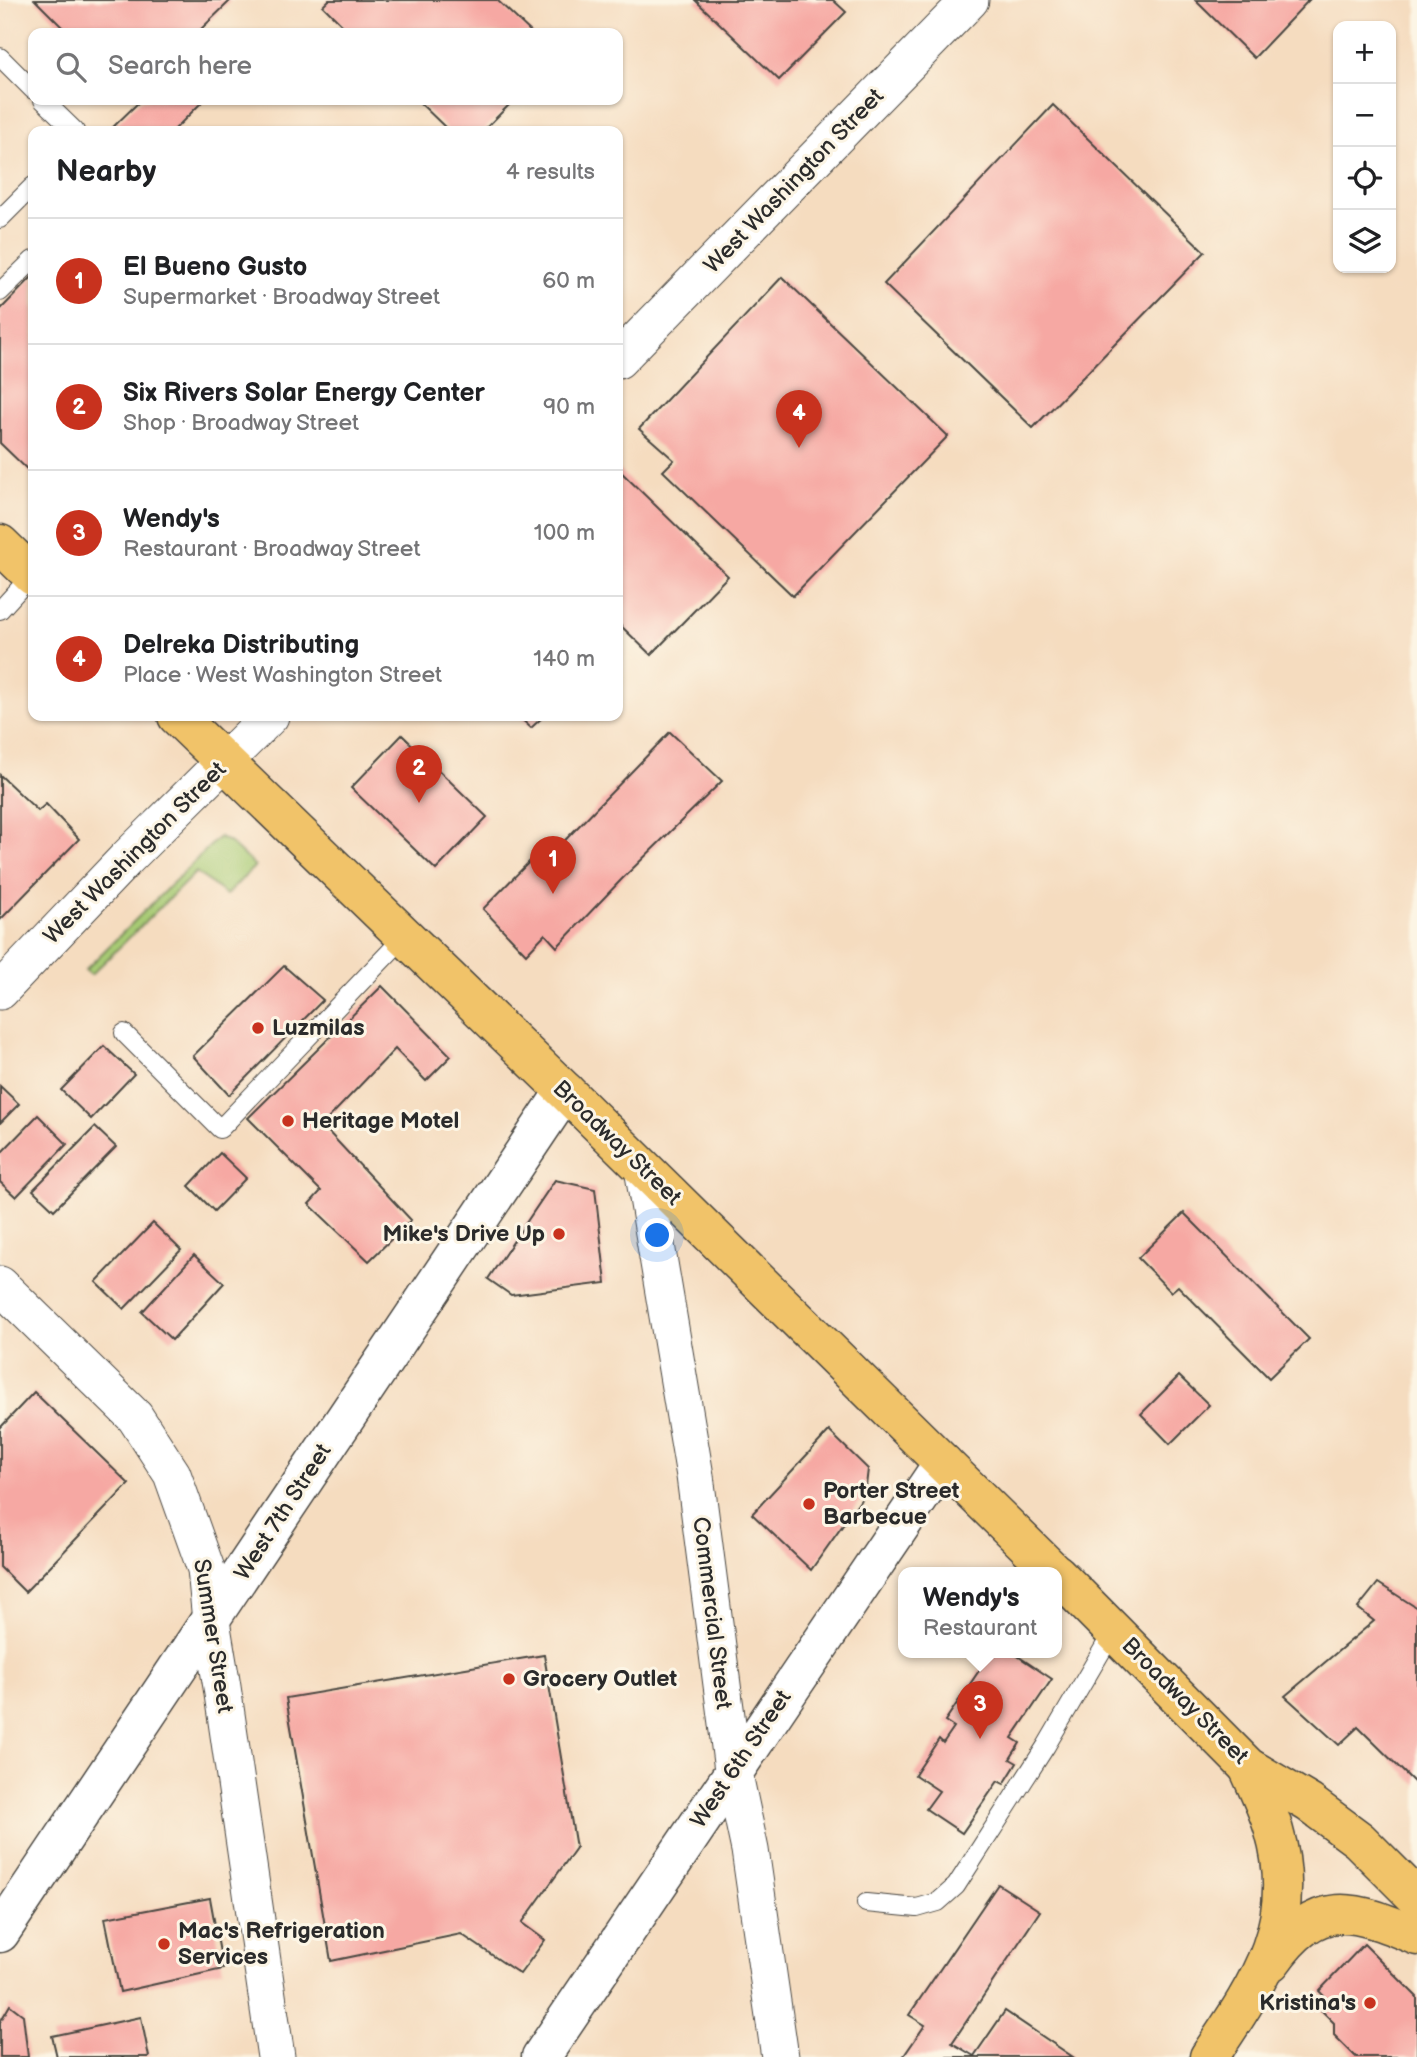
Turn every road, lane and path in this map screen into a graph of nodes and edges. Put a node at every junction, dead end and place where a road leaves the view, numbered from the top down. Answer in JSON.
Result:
{"nodes":[{"id":1,"x":970,"y":0,"type":"edge"},
{"id":2,"x":0,"y":57,"type":"edge"},
{"id":3,"x":28,"y":85,"type":"edge"},
{"id":4,"x":48,"y":105,"type":"edge"},
{"id":5,"x":70,"y":126,"type":"edge"},
{"id":6,"x":28,"y":191,"type":"edge"},
{"id":7,"x":0,"y":219,"type":"edge"},
{"id":8,"x":28,"y":265,"type":"edge"},
{"id":9,"x":0,"y":292,"type":"edge"},
{"id":10,"x":623,"y":355,"type":"edge"},
{"id":11,"x":0,"y":544,"type":"edge"},
{"id":12,"x":28,"y":571,"type":"edge"},
{"id":13,"x":28,"y":581,"type":"edge"},
{"id":14,"x":0,"y":610,"type":"edge"},
{"id":15,"x":182,"y":721,"type":"edge"},
{"id":16,"x":265,"y":721,"type":"edge"},
{"id":17,"x":224,"y":762,"type":"junction"},
{"id":18,"x":405,"y":936,"type":"junction"},
{"id":19,"x":0,"y":990,"type":"edge"},
{"id":20,"x":124,"y":1033,"type":"dead end"},
{"id":21,"x":565,"y":1091,"type":"junction"},
{"id":22,"x":643,"y":1168,"type":"junction"},
{"id":23,"x":0,"y":1285,"type":"edge"},
{"id":24,"x":943,"y":1463,"type":"junction"},
{"id":25,"x":1049,"y":1567,"type":"edge"},
{"id":26,"x":1062,"y":1580,"type":"edge"},
{"id":27,"x":211,"y":1621,"type":"junction"},
{"id":28,"x":1114,"y":1630,"type":"junction"},
{"id":29,"x":1248,"y":1767,"type":"junction"},
{"id":30,"x":733,"y":1770,"type":"junction"},
{"id":31,"x":1417,"y":1898,"type":"edge"},
{"id":32,"x":866,"y":1903,"type":"dead end"},
{"id":33,"x":0,"y":1933,"type":"edge"},
{"id":34,"x":1417,"y":1936,"type":"edge"},
{"id":35,"x":1259,"y":1980,"type":"junction"},
{"id":36,"x":276,"y":2057,"type":"edge"},
{"id":37,"x":541,"y":2057,"type":"edge"},
{"id":38,"x":780,"y":2057,"type":"edge"},
{"id":39,"x":1209,"y":2057,"type":"edge"}],
"edges":[{"from":1,"to":10,"type":"street","name":"West Washington Street"},
{"from":2,"to":3,"type":"lane"},
{"from":4,"to":5,"type":"lane"},
{"from":6,"to":7,"type":"lane"},
{"from":8,"to":9,"type":"lane"},
{"from":11,"to":12,"type":"highway"},
{"from":13,"to":14,"type":"lane"},
{"from":15,"to":17,"type":"highway","name":"Broadway Street"},
{"from":16,"to":17,"type":"street","name":"West Washington Street"},
{"from":17,"to":18,"type":"highway","name":"Broadway Street"},
{"from":17,"to":19,"type":"street","name":"West Washington Street"},
{"from":18,"to":20,"type":"lane"},
{"from":18,"to":21,"type":"highway","name":"Broadway Street"},
{"from":21,"to":22,"type":"highway","name":"Broadway Street"},
{"from":21,"to":27,"type":"street","name":"West 7th Street"},
{"from":22,"to":24,"type":"highway","name":"Broadway Street"},
{"from":22,"to":30,"type":"street","name":"Commercial Street"},
{"from":23,"to":27,"type":"street","name":"Summer Street"},
{"from":24,"to":25,"type":"highway","name":"Broadway Street"},
{"from":24,"to":30,"type":"street","name":"West 6th Street"},
{"from":26,"to":28,"type":"highway","name":"Broadway Street"},
{"from":27,"to":33,"type":"street","name":"West 7th Street"},
{"from":27,"to":36,"type":"street","name":"Summer Street"},
{"from":28,"to":29,"type":"highway","name":"Broadway Street"},
{"from":28,"to":32,"type":"lane"},
{"from":29,"to":31,"type":"highway","name":"Broadway Street"},
{"from":29,"to":35,"type":"highway"},
{"from":30,"to":37,"type":"street","name":"West 6th Street"},
{"from":30,"to":38,"type":"street","name":"Commercial Street"},
{"from":34,"to":35,"type":"highway"},
{"from":35,"to":39,"type":"highway"}]}
